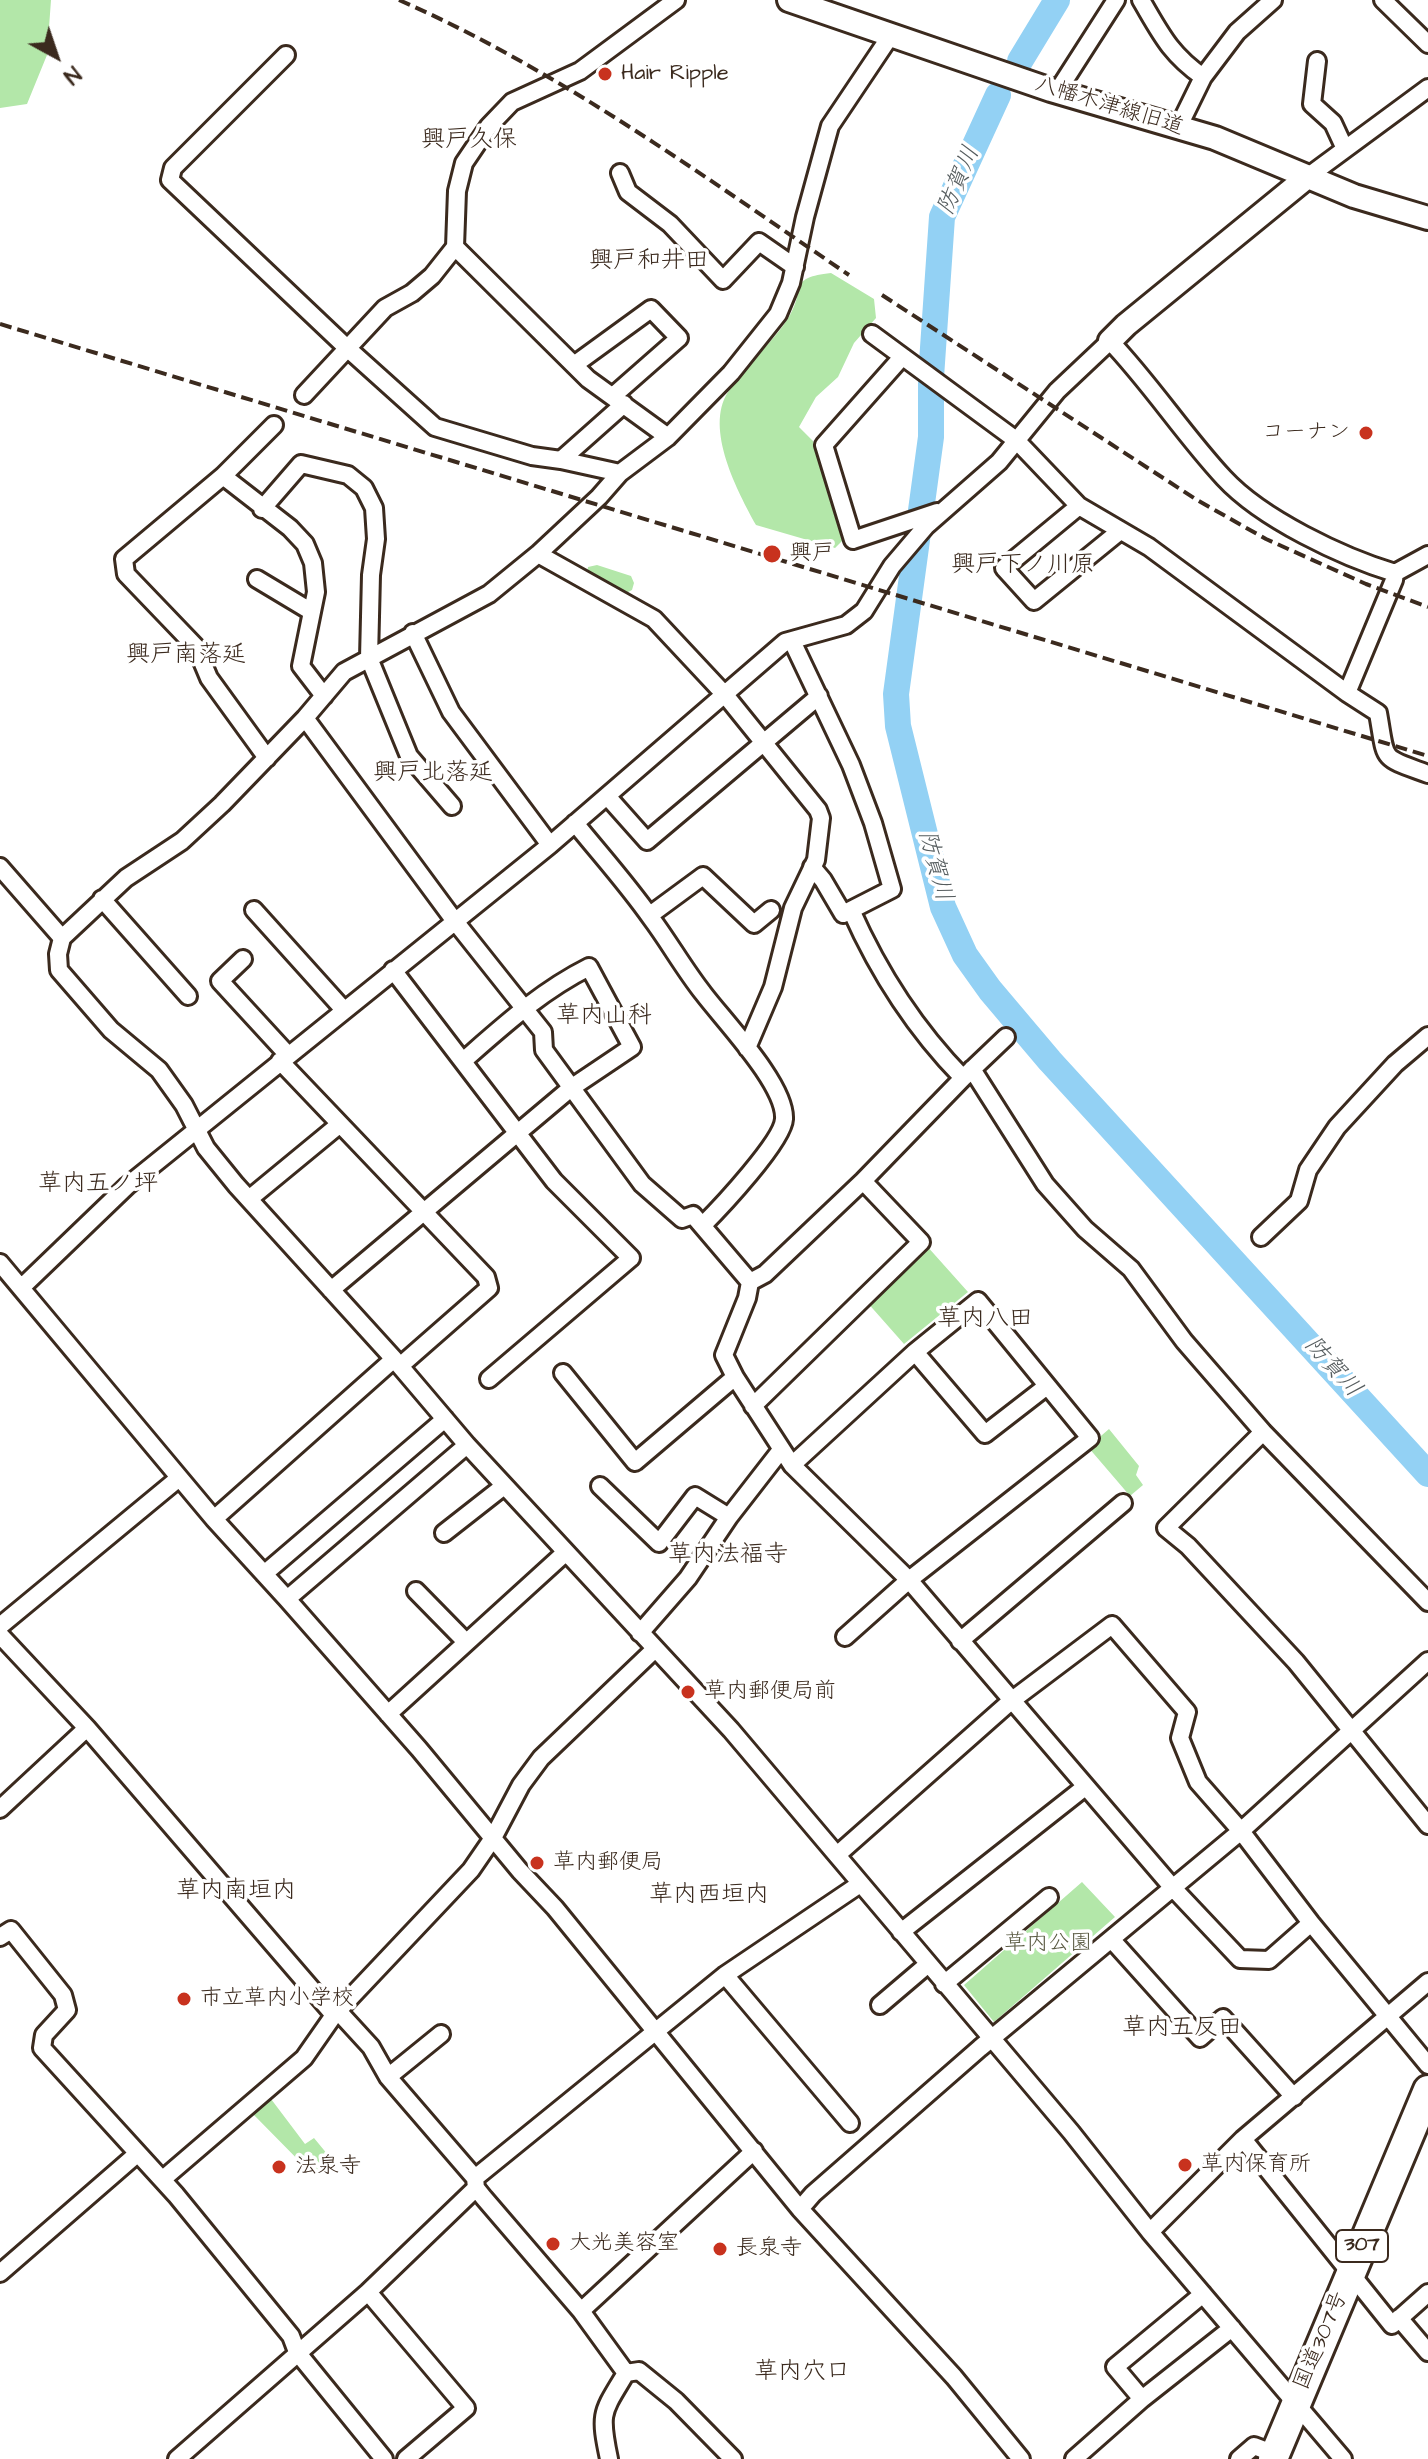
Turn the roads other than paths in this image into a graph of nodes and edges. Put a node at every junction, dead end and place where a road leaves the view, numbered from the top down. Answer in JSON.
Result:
{"nodes":[{"id":1,"x":676,"y":0,"type":"edge"},
{"id":2,"x":789,"y":0,"type":"edge"},
{"id":3,"x":1116,"y":0,"type":"edge"},
{"id":4,"x":1141,"y":0,"type":"edge"},
{"id":5,"x":1273,"y":0,"type":"edge"},
{"id":6,"x":1383,"y":0,"type":"edge"},
{"id":7,"x":891,"y":35,"type":"junction"},
{"id":8,"x":1428,"y":44,"type":"edge"},
{"id":9,"x":286,"y":55,"type":"dead end"},
{"id":10,"x":1317,"y":61,"type":"dead end"},
{"id":11,"x":1203,"y":77,"type":"junction"},
{"id":12,"x":1428,"y":88,"type":"edge"},
{"id":13,"x":1057,"y":92,"type":"junction"},
{"id":14,"x":1178,"y":128,"type":"junction"},
{"id":15,"x":1345,"y":149,"type":"junction"},
{"id":16,"x":620,"y":173,"type":"dead end"},
{"id":17,"x":1306,"y":178,"type":"junction"},
{"id":18,"x":1428,"y":218,"type":"edge"},
{"id":19,"x":455,"y":247,"type":"junction"},
{"id":20,"x":795,"y":267,"type":"junction"},
{"id":21,"x":872,"y":334,"type":"dead end"},
{"id":22,"x":1110,"y":341,"type":"junction"},
{"id":23,"x":346,"y":347,"type":"junction"},
{"id":24,"x":902,"y":357,"type":"junction"},
{"id":25,"x":574,"y":365,"type":"junction"},
{"id":26,"x":304,"y":395,"type":"dead end"},
{"id":27,"x":619,"y":400,"type":"junction"},
{"id":28,"x":274,"y":425,"type":"dead end"},
{"id":29,"x":668,"y":437,"type":"junction"},
{"id":30,"x":1016,"y":440,"type":"junction"},
{"id":31,"x":561,"y":460,"type":"junction"},
{"id":32,"x":620,"y":473,"type":"junction"},
{"id":33,"x":223,"y":476,"type":"junction"},
{"id":34,"x":1079,"y":506,"type":"junction"},
{"id":35,"x":262,"y":509,"type":"junction"},
{"id":36,"x":944,"y":510,"type":"junction"},
{"id":37,"x":1120,"y":531,"type":"junction"},
{"id":38,"x":538,"y":554,"type":"junction"},
{"id":39,"x":1428,"y":555,"type":"edge"},
{"id":40,"x":1395,"y":573,"type":"junction"},
{"id":41,"x":257,"y":579,"type":"dead end"},
{"id":42,"x":312,"y":612,"type":"junction"},
{"id":43,"x":413,"y":633,"type":"junction"},
{"id":44,"x":792,"y":641,"type":"junction"},
{"id":45,"x":369,"y":658,"type":"junction"},
{"id":46,"x":1347,"y":693,"type":"junction"},
{"id":47,"x":324,"y":696,"type":"junction"},
{"id":48,"x":726,"y":696,"type":"junction"},
{"id":49,"x":819,"y":696,"type":"junction"},
{"id":50,"x":305,"y":718,"type":"junction"},
{"id":51,"x":763,"y":742,"type":"junction"},
{"id":52,"x":267,"y":758,"type":"junction"},
{"id":53,"x":1428,"y":774,"type":"edge"},
{"id":54,"x":607,"y":796,"type":"junction"},
{"id":55,"x":452,"y":806,"type":"dead end"},
{"id":56,"x":575,"y":823,"type":"junction"},
{"id":57,"x":550,"y":845,"type":"junction"},
{"id":58,"x":0,"y":867,"type":"edge"},
{"id":59,"x":812,"y":867,"type":"junction"},
{"id":60,"x":102,"y":899,"type":"junction"},
{"id":61,"x":254,"y":910,"type":"dead end"},
{"id":62,"x":771,"y":910,"type":"dead end"},
{"id":63,"x":851,"y":910,"type":"junction"},
{"id":64,"x":650,"y":915,"type":"junction"},
{"id":65,"x":454,"y":920,"type":"junction"},
{"id":66,"x":62,"y":938,"type":"junction"},
{"id":67,"x":243,"y":959,"type":"dead end"},
{"id":68,"x":393,"y":970,"type":"junction"},
{"id":69,"x":188,"y":996,"type":"dead end"},
{"id":70,"x":524,"y":1007,"type":"junction"},
{"id":71,"x":344,"y":1010,"type":"junction"},
{"id":72,"x":1428,"y":1036,"type":"edge"},
{"id":73,"x":1006,"y":1037,"type":"dead end"},
{"id":74,"x":747,"y":1048,"type":"junction"},
{"id":75,"x":284,"y":1058,"type":"junction"},
{"id":76,"x":463,"y":1061,"type":"junction"},
{"id":77,"x":968,"y":1073,"type":"junction"},
{"id":78,"x":571,"y":1088,"type":"junction"},
{"id":79,"x":340,"y":1124,"type":"junction"},
{"id":80,"x":196,"y":1130,"type":"junction"},
{"id":81,"x":518,"y":1133,"type":"junction"},
{"id":82,"x":863,"y":1181,"type":"junction"},
{"id":83,"x":249,"y":1199,"type":"junction"},
{"id":84,"x":423,"y":1212,"type":"junction"},
{"id":85,"x":703,"y":1225,"type":"junction"},
{"id":86,"x":1261,"y":1237,"type":"dead end"},
{"id":87,"x":0,"y":1263,"type":"edge"},
{"id":88,"x":750,"y":1282,"type":"junction"},
{"id":89,"x":22,"y":1287,"type":"junction"},
{"id":90,"x":331,"y":1290,"type":"junction"},
{"id":91,"x":915,"y":1352,"type":"junction"},
{"id":92,"x":397,"y":1362,"type":"junction"},
{"id":93,"x":563,"y":1373,"type":"dead end"},
{"id":94,"x":735,"y":1377,"type":"junction"},
{"id":95,"x":489,"y":1379,"type":"dead end"},
{"id":96,"x":1047,"y":1386,"type":"junction"},
{"id":97,"x":753,"y":1406,"type":"junction"},
{"id":98,"x":445,"y":1419,"type":"junction"},
{"id":99,"x":1263,"y":1432,"type":"junction"},
{"id":100,"x":467,"y":1445,"type":"junction"},
{"id":101,"x":781,"y":1450,"type":"junction"},
{"id":102,"x":792,"y":1465,"type":"junction"},
{"id":103,"x":179,"y":1478,"type":"junction"},
{"id":104,"x":504,"y":1486,"type":"junction"},
{"id":105,"x":600,"y":1486,"type":"dead end"},
{"id":106,"x":1123,"y":1503,"type":"dead end"},
{"id":107,"x":729,"y":1517,"type":"junction"},
{"id":108,"x":214,"y":1519,"type":"junction"},
{"id":109,"x":444,"y":1533,"type":"dead end"},
{"id":110,"x":566,"y":1552,"type":"junction"},
{"id":111,"x":264,"y":1574,"type":"junction"},
{"id":112,"x":909,"y":1580,"type":"junction"},
{"id":113,"x":416,"y":1591,"type":"dead end"},
{"id":114,"x":287,"y":1599,"type":"junction"},
{"id":115,"x":1428,"y":1602,"type":"edge"},
{"id":116,"x":0,"y":1626,"type":"edge"},
{"id":117,"x":640,"y":1633,"type":"junction"},
{"id":118,"x":0,"y":1635,"type":"edge"},
{"id":119,"x":845,"y":1637,"type":"dead end"},
{"id":120,"x":465,"y":1641,"type":"junction"},
{"id":121,"x":960,"y":1641,"type":"junction"},
{"id":122,"x":655,"y":1649,"type":"junction"},
{"id":123,"x":1428,"y":1661,"type":"edge"},
{"id":124,"x":1011,"y":1701,"type":"junction"},
{"id":125,"x":388,"y":1714,"type":"junction"},
{"id":126,"x":87,"y":1728,"type":"junction"},
{"id":127,"x":1350,"y":1730,"type":"junction"},
{"id":128,"x":1085,"y":1787,"type":"junction"},
{"id":129,"x":0,"y":1809,"type":"edge"},
{"id":130,"x":1428,"y":1825,"type":"edge"},
{"id":131,"x":1241,"y":1831,"type":"junction"},
{"id":132,"x":493,"y":1838,"type":"junction"},
{"id":133,"x":837,"y":1855,"type":"junction"},
{"id":134,"x":860,"y":1884,"type":"junction"},
{"id":135,"x":1173,"y":1888,"type":"junction"},
{"id":136,"x":1049,"y":1897,"type":"dead end"},
{"id":137,"x":1311,"y":1923,"type":"junction"},
{"id":138,"x":901,"y":1932,"type":"junction"},
{"id":139,"x":0,"y":1937,"type":"edge"},
{"id":140,"x":1112,"y":1940,"type":"junction"},
{"id":141,"x":927,"y":1965,"type":"junction"},
{"id":142,"x":725,"y":1975,"type":"junction"},
{"id":143,"x":1428,"y":1982,"type":"edge"},
{"id":144,"x":944,"y":1984,"type":"junction"},
{"id":145,"x":880,"y":2005,"type":"dead end"},
{"id":146,"x":336,"y":2013,"type":"junction"},
{"id":147,"x":1388,"y":2018,"type":"junction"},
{"id":148,"x":657,"y":2031,"type":"junction"},
{"id":149,"x":441,"y":2034,"type":"dead end"},
{"id":150,"x":992,"y":2040,"type":"junction"},
{"id":151,"x":1428,"y":2065,"type":"edge"},
{"id":152,"x":388,"y":2077,"type":"junction"},
{"id":153,"x":1428,"y":2090,"type":"edge"},
{"id":154,"x":1294,"y":2097,"type":"junction"},
{"id":155,"x":850,"y":2123,"type":"dead end"},
{"id":156,"x":1243,"y":2139,"type":"junction"},
{"id":157,"x":754,"y":2151,"type":"junction"},
{"id":158,"x":137,"y":2154,"type":"junction"},
{"id":159,"x":163,"y":2179,"type":"junction"},
{"id":160,"x":476,"y":2183,"type":"junction"},
{"id":161,"x":800,"y":2209,"type":"junction"},
{"id":162,"x":1150,"y":2232,"type":"junction"},
{"id":163,"x":0,"y":2273,"type":"edge"},
{"id":164,"x":1351,"y":2273,"type":"junction"},
{"id":165,"x":368,"y":2292,"type":"junction"},
{"id":166,"x":1428,"y":2293,"type":"edge"},
{"id":167,"x":1203,"y":2294,"type":"junction"},
{"id":168,"x":581,"y":2311,"type":"junction"},
{"id":169,"x":1399,"y":2318,"type":"junction"},
{"id":170,"x":1232,"y":2328,"type":"junction"},
{"id":171,"x":297,"y":2352,"type":"junction"},
{"id":172,"x":1428,"y":2352,"type":"edge"},
{"id":173,"x":626,"y":2373,"type":"junction"},
{"id":174,"x":1142,"y":2399,"type":"junction"},
{"id":175,"x":1296,"y":2403,"type":"junction"},
{"id":176,"x":1274,"y":2456,"type":"edge"},
{"id":177,"x":177,"y":2459,"type":"edge"},
{"id":178,"x":384,"y":2459,"type":"edge"},
{"id":179,"x":406,"y":2459,"type":"edge"},
{"id":180,"x":609,"y":2459,"type":"edge"},
{"id":181,"x":733,"y":2459,"type":"edge"},
{"id":182,"x":1021,"y":2459,"type":"edge"},
{"id":183,"x":1074,"y":2459,"type":"edge"},
{"id":184,"x":1239,"y":2459,"type":"edge"},
{"id":185,"x":1343,"y":2459,"type":"edge"}],
"edges":[{"from":1,"to":19,"type":"street"},
{"from":2,"to":7,"type":"street","name":"八幡木津線旧道"},
{"from":3,"to":13,"type":"street"},
{"from":4,"to":11,"type":"street"},
{"from":5,"to":11,"type":"street"},
{"from":6,"to":8,"type":"street"},
{"from":7,"to":13,"type":"street","name":"八幡木津線旧道"},
{"from":7,"to":20,"type":"street"},
{"from":9,"to":23,"type":"street"},
{"from":10,"to":15,"type":"street"},
{"from":11,"to":14,"type":"street"},
{"from":12,"to":15,"type":"street"},
{"from":13,"to":14,"type":"street","name":"八幡木津線旧道"},
{"from":14,"to":17,"type":"street","name":"八幡木津線旧道"},
{"from":15,"to":17,"type":"street"},
{"from":16,"to":20,"type":"street"},
{"from":17,"to":18,"type":"street","name":"八幡木津線旧道"},
{"from":17,"to":22,"type":"street"},
{"from":19,"to":23,"type":"street"},
{"from":19,"to":25,"type":"street"},
{"from":20,"to":29,"type":"street"},
{"from":21,"to":24,"type":"street"},
{"from":22,"to":30,"type":"street"},
{"from":22,"to":40,"type":"street"},
{"from":23,"to":26,"type":"street"},
{"from":23,"to":31,"type":"street"},
{"from":24,"to":30,"type":"street"},
{"from":24,"to":36,"type":"street"},
{"from":25,"to":27,"type":"street"},
{"from":25,"to":27,"type":"street"},
{"from":27,"to":29,"type":"street"},
{"from":27,"to":31,"type":"street"},
{"from":28,"to":33,"type":"street"},
{"from":29,"to":32,"type":"street"},
{"from":30,"to":34,"type":"street"},
{"from":30,"to":36,"type":"street"},
{"from":31,"to":32,"type":"street"},
{"from":32,"to":38,"type":"street"},
{"from":33,"to":35,"type":"street"},
{"from":33,"to":52,"type":"street"},
{"from":34,"to":37,"type":"street"},
{"from":34,"to":37,"type":"street"},
{"from":35,"to":42,"type":"street"},
{"from":35,"to":45,"type":"street"},
{"from":36,"to":44,"type":"street"},
{"from":37,"to":46,"type":"street"},
{"from":38,"to":43,"type":"street"},
{"from":38,"to":48,"type":"street"},
{"from":39,"to":40,"type":"street"},
{"from":40,"to":46,"type":"street"},
{"from":41,"to":42,"type":"street"},
{"from":42,"to":47,"type":"street"},
{"from":43,"to":45,"type":"street"},
{"from":43,"to":57,"type":"street"},
{"from":44,"to":48,"type":"street"},
{"from":44,"to":49,"type":"street"},
{"from":45,"to":47,"type":"street"},
{"from":45,"to":55,"type":"street"},
{"from":46,"to":53,"type":"street"},
{"from":47,"to":50,"type":"street"},
{"from":48,"to":51,"type":"street"},
{"from":48,"to":54,"type":"street"},
{"from":49,"to":51,"type":"street"},
{"from":49,"to":63,"type":"street"},
{"from":50,"to":52,"type":"street"},
{"from":50,"to":65,"type":"street"},
{"from":51,"to":54,"type":"street"},
{"from":51,"to":59,"type":"street"},
{"from":52,"to":60,"type":"street"},
{"from":54,"to":56,"type":"street"},
{"from":56,"to":57,"type":"street"},
{"from":56,"to":64,"type":"street"},
{"from":57,"to":65,"type":"street"},
{"from":58,"to":66,"type":"street"},
{"from":59,"to":63,"type":"street"},
{"from":59,"to":74,"type":"street"},
{"from":60,"to":66,"type":"street"},
{"from":60,"to":69,"type":"street"},
{"from":61,"to":71,"type":"street"},
{"from":62,"to":64,"type":"street"},
{"from":63,"to":77,"type":"street"},
{"from":64,"to":74,"type":"street"},
{"from":65,"to":68,"type":"street"},
{"from":65,"to":70,"type":"street"},
{"from":66,"to":80,"type":"street"},
{"from":67,"to":75,"type":"street"},
{"from":68,"to":71,"type":"street"},
{"from":68,"to":76,"type":"street"},
{"from":70,"to":76,"type":"street"},
{"from":70,"to":78,"type":"street"},
{"from":70,"to":78,"type":"street"},
{"from":71,"to":75,"type":"street"},
{"from":72,"to":86,"type":"street"},
{"from":73,"to":77,"type":"street"},
{"from":74,"to":85,"type":"street"},
{"from":75,"to":79,"type":"street"},
{"from":75,"to":80,"type":"street"},
{"from":76,"to":81,"type":"street"},
{"from":77,"to":82,"type":"street"},
{"from":77,"to":99,"type":"street"},
{"from":78,"to":81,"type":"street"},
{"from":78,"to":85,"type":"street"},
{"from":79,"to":83,"type":"street"},
{"from":79,"to":84,"type":"street"},
{"from":80,"to":83,"type":"street"},
{"from":80,"to":89,"type":"street"},
{"from":81,"to":84,"type":"street"},
{"from":81,"to":95,"type":"street"},
{"from":82,"to":88,"type":"street"},
{"from":82,"to":97,"type":"street"},
{"from":83,"to":90,"type":"street"},
{"from":84,"to":90,"type":"street"},
{"from":84,"to":92,"type":"street"},
{"from":85,"to":88,"type":"street"},
{"from":87,"to":89,"type":"street"},
{"from":88,"to":94,"type":"street"},
{"from":89,"to":103,"type":"street"},
{"from":90,"to":92,"type":"street"},
{"from":91,"to":96,"type":"street"},
{"from":91,"to":96,"type":"street"},
{"from":91,"to":102,"type":"street"},
{"from":92,"to":98,"type":"street"},
{"from":92,"to":108,"type":"street"},
{"from":93,"to":94,"type":"street"},
{"from":94,"to":97,"type":"street"},
{"from":96,"to":112,"type":"street"},
{"from":97,"to":101,"type":"street"},
{"from":98,"to":100,"type":"street"},
{"from":98,"to":111,"type":"street"},
{"from":99,"to":115,"type":"street"},
{"from":99,"to":127,"type":"street"},
{"from":100,"to":104,"type":"street"},
{"from":100,"to":114,"type":"street"},
{"from":101,"to":102,"type":"street"},
{"from":101,"to":107,"type":"street"},
{"from":102,"to":112,"type":"street"},
{"from":103,"to":108,"type":"street"},
{"from":103,"to":116,"type":"street"},
{"from":104,"to":109,"type":"street"},
{"from":104,"to":110,"type":"street"},
{"from":105,"to":107,"type":"street"},
{"from":106,"to":121,"type":"street"},
{"from":107,"to":117,"type":"street"},
{"from":108,"to":111,"type":"street"},
{"from":110,"to":117,"type":"street"},
{"from":110,"to":120,"type":"street"},
{"from":111,"to":114,"type":"street"},
{"from":112,"to":119,"type":"street"},
{"from":112,"to":121,"type":"street"},
{"from":113,"to":120,"type":"street"},
{"from":114,"to":125,"type":"street"},
{"from":117,"to":122,"type":"street"},
{"from":118,"to":126,"type":"street"},
{"from":120,"to":125,"type":"street"},
{"from":121,"to":124,"type":"street"},
{"from":122,"to":132,"type":"street"},
{"from":122,"to":133,"type":"street"},
{"from":123,"to":127,"type":"street"},
{"from":124,"to":128,"type":"street"},
{"from":124,"to":131,"type":"street"},
{"from":124,"to":133,"type":"street"},
{"from":125,"to":132,"type":"street"},
{"from":126,"to":129,"type":"street"},
{"from":126,"to":146,"type":"street"},
{"from":127,"to":130,"type":"street"},
{"from":127,"to":131,"type":"street"},
{"from":128,"to":135,"type":"street"},
{"from":128,"to":138,"type":"street"},
{"from":131,"to":135,"type":"street"},
{"from":131,"to":137,"type":"street"},
{"from":132,"to":146,"type":"street"},
{"from":132,"to":148,"type":"street"},
{"from":133,"to":134,"type":"street"},
{"from":134,"to":138,"type":"street"},
{"from":134,"to":142,"type":"street"},
{"from":135,"to":137,"type":"street"},
{"from":135,"to":140,"type":"street"},
{"from":136,"to":144,"type":"street"},
{"from":137,"to":147,"type":"street"},
{"from":138,"to":141,"type":"street"},
{"from":139,"to":158,"type":"street"},
{"from":140,"to":150,"type":"street"},
{"from":140,"to":154,"type":"street"},
{"from":141,"to":144,"type":"street"},
{"from":141,"to":145,"type":"street"},
{"from":142,"to":148,"type":"street"},
{"from":142,"to":155,"type":"street"},
{"from":143,"to":147,"type":"street"},
{"from":144,"to":150,"type":"street"},
{"from":146,"to":152,"type":"street"},
{"from":146,"to":159,"type":"street"},
{"from":147,"to":151,"type":"street"},
{"from":147,"to":154,"type":"street"},
{"from":148,"to":157,"type":"street"},
{"from":148,"to":160,"type":"street"},
{"from":149,"to":152,"type":"street"},
{"from":150,"to":161,"type":"street"},
{"from":150,"to":162,"type":"street"},
{"from":152,"to":160,"type":"street"},
{"from":153,"to":164,"type":"highway","name":"国道307号","number":"307"},
{"from":154,"to":156,"type":"street"},
{"from":156,"to":162,"type":"street"},
{"from":156,"to":164,"type":"street"},
{"from":157,"to":161,"type":"street"},
{"from":157,"to":168,"type":"street"},
{"from":158,"to":159,"type":"street"},
{"from":158,"to":163,"type":"street"},
{"from":159,"to":171,"type":"street"},
{"from":160,"to":165,"type":"street"},
{"from":160,"to":168,"type":"street"},
{"from":161,"to":182,"type":"street"},
{"from":162,"to":167,"type":"street"},
{"from":164,"to":169,"type":"street"},
{"from":164,"to":175,"type":"highway","name":"国道307号","number":"307"},
{"from":165,"to":171,"type":"street"},
{"from":165,"to":179,"type":"street"},
{"from":166,"to":169,"type":"street"},
{"from":167,"to":170,"type":"street"},
{"from":167,"to":174,"type":"street"},
{"from":168,"to":173,"type":"street"},
{"from":169,"to":172,"type":"street"},
{"from":170,"to":174,"type":"street"},
{"from":170,"to":175,"type":"street"},
{"from":171,"to":177,"type":"street"},
{"from":171,"to":178,"type":"street"},
{"from":173,"to":180,"type":"street"},
{"from":173,"to":181,"type":"street"},
{"from":174,"to":183,"type":"street"},
{"from":175,"to":176,"type":"highway","name":"国道307号","number":"307"},
{"from":175,"to":185,"type":"street"},
{"from":176,"to":184,"type":"street"}]}
